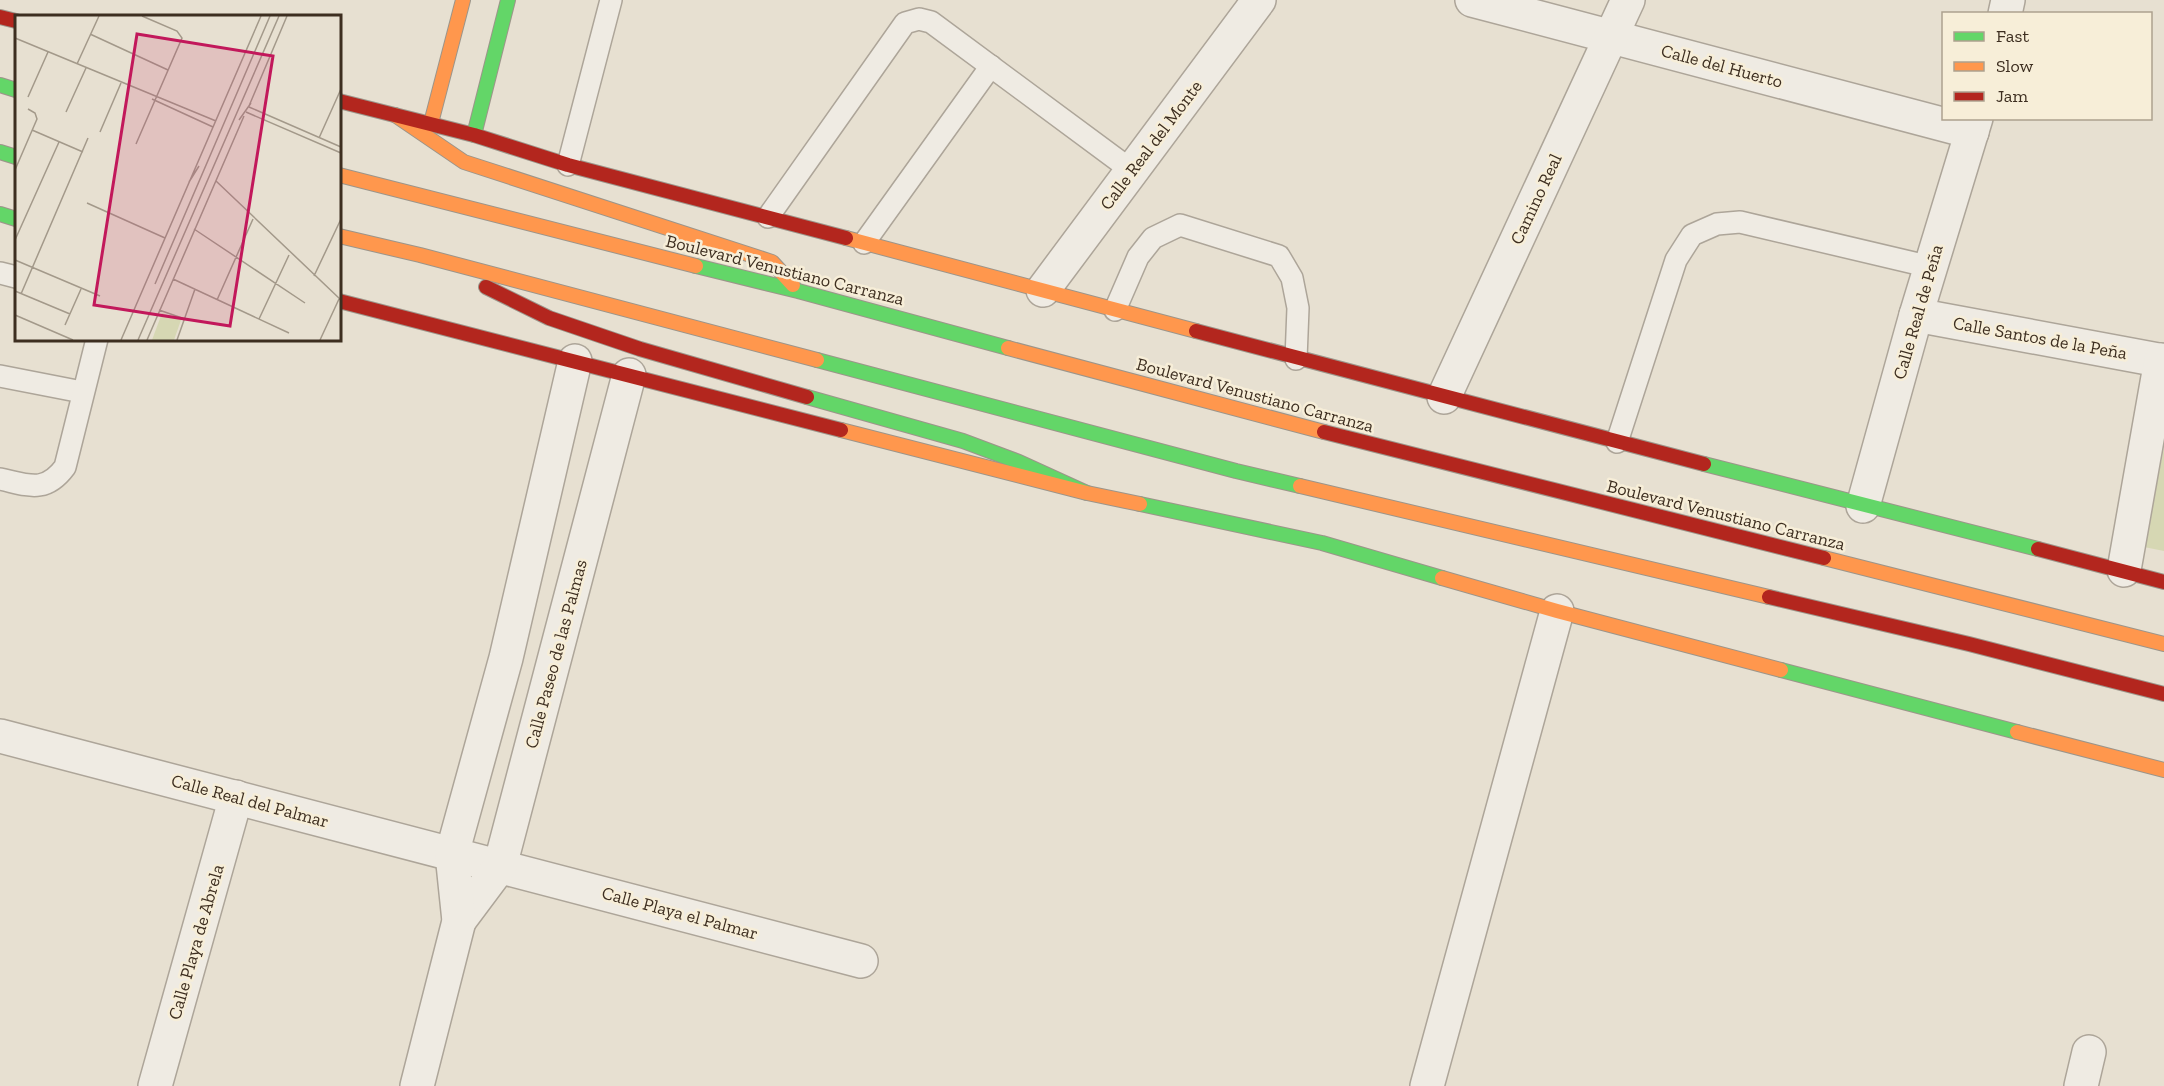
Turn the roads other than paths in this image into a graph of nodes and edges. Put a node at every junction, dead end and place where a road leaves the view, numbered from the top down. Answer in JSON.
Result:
{"nodes":[{"id":1,"x":463,"y":0,"type":"edge"},
{"id":2,"x":508,"y":0,"type":"edge"},
{"id":3,"x":611,"y":0,"type":"edge"},
{"id":4,"x":1259,"y":0,"type":"edge"},
{"id":5,"x":1472,"y":0,"type":"edge"},
{"id":6,"x":1628,"y":0,"type":"edge"},
{"id":7,"x":0,"y":17,"type":"edge"},
{"id":8,"x":15,"y":21,"type":"edge"},
{"id":9,"x":1611,"y":37,"type":"junction"},
{"id":10,"x":991,"y":66,"type":"junction"},
{"id":11,"x":0,"y":85,"type":"edge"},
{"id":12,"x":15,"y":90,"type":"edge"},
{"id":13,"x":340,"y":101,"type":"edge"},
{"id":14,"x":395,"y":115,"type":"junction"},
{"id":15,"x":1942,"y":117,"type":"edge"},
{"id":16,"x":1953,"y":120,"type":"edge"},
{"id":17,"x":431,"y":123,"type":"junction"},
{"id":18,"x":1974,"y":125,"type":"edge"},
{"id":19,"x":474,"y":135,"type":"junction"},
{"id":20,"x":0,"y":152,"type":"edge"},
{"id":21,"x":15,"y":157,"type":"edge"},
{"id":22,"x":568,"y":165,"type":"junction"},
{"id":23,"x":1131,"y":170,"type":"junction"},
{"id":24,"x":340,"y":175,"type":"edge"},
{"id":25,"x":0,"y":214,"type":"edge"},
{"id":26,"x":768,"y":217,"type":"junction"},
{"id":27,"x":15,"y":219,"type":"edge"},
{"id":28,"x":340,"y":236,"type":"edge"},
{"id":29,"x":864,"y":243,"type":"junction"},
{"id":30,"x":420,"y":255,"type":"junction"},
{"id":31,"x":1931,"y":267,"type":"junction"},
{"id":32,"x":0,"y":273,"type":"edge"},
{"id":33,"x":15,"y":277,"type":"edge"},
{"id":34,"x":1043,"y":290,"type":"junction"},
{"id":35,"x":798,"y":291,"type":"junction"},
{"id":36,"x":340,"y":301,"type":"edge"},
{"id":37,"x":1115,"y":310,"type":"junction"},
{"id":38,"x":1916,"y":315,"type":"junction"},
{"id":39,"x":97,"y":340,"type":"edge"},
{"id":40,"x":1296,"y":359,"type":"junction"},
{"id":41,"x":2162,"y":360,"type":"edge"},
{"id":42,"x":575,"y":361,"type":"junction"},
{"id":43,"x":629,"y":375,"type":"junction"},
{"id":44,"x":0,"y":376,"type":"edge"},
{"id":45,"x":82,"y":392,"type":"junction"},
{"id":46,"x":1444,"y":397,"type":"junction"},
{"id":47,"x":1617,"y":442,"type":"junction"},
{"id":48,"x":0,"y":478,"type":"edge"},
{"id":49,"x":1088,"y":493,"type":"junction"},
{"id":50,"x":1863,"y":506,"type":"junction"},
{"id":51,"x":2124,"y":570,"type":"junction"},
{"id":52,"x":525,"y":574,"type":"junction"},
{"id":53,"x":2164,"y":582,"type":"edge"},
{"id":54,"x":574,"y":588,"type":"junction"},
{"id":55,"x":1557,"y":611,"type":"junction"},
{"id":56,"x":2164,"y":644,"type":"edge"},
{"id":57,"x":2164,"y":694,"type":"edge"},
{"id":58,"x":492,"y":708,"type":"junction"},
{"id":59,"x":539,"y":721,"type":"junction"},
{"id":60,"x":0,"y":736,"type":"edge"},
{"id":61,"x":2164,"y":757,"type":"edge"},
{"id":62,"x":2148,"y":766,"type":"junction"},
{"id":63,"x":2164,"y":770,"type":"edge"},
{"id":64,"x":236,"y":797,"type":"junction"},
{"id":65,"x":452,"y":854,"type":"junction"},
{"id":66,"x":500,"y":866,"type":"junction"},
{"id":67,"x":459,"y":921,"type":"junction"},
{"id":68,"x":861,"y":961,"type":"dead end"},
{"id":69,"x":2089,"y":1052,"type":"dead end"},
{"id":70,"x":155,"y":1086,"type":"edge"},
{"id":71,"x":417,"y":1086,"type":"edge"},
{"id":72,"x":1427,"y":1086,"type":"edge"},
{"id":73,"x":2081,"y":1086,"type":"edge"}],
"edges":[{"from":1,"to":17,"type":"main road"},
{"from":2,"to":19,"type":"main road"},
{"from":3,"to":22,"type":"lane"},
{"from":4,"to":23,"type":"street","name":"Calle Real del Monte"},
{"from":5,"to":9,"type":"street","name":"Calle del Huerto"},
{"from":6,"to":9,"type":"street","name":"Camino Real"},
{"from":7,"to":8,"type":"main road"},
{"from":9,"to":15,"type":"street","name":"Calle del Huerto"},
{"from":9,"to":46,"type":"street","name":"Camino Real"},
{"from":10,"to":23,"type":"lane"},
{"from":10,"to":26,"type":"lane"},
{"from":10,"to":29,"type":"lane"},
{"from":11,"to":12,"type":"main road"},
{"from":13,"to":14,"type":"main road"},
{"from":14,"to":17,"type":"main road"},
{"from":14,"to":35,"type":"main road"},
{"from":16,"to":18,"type":"street","name":"Calle del Huerto"},
{"from":17,"to":19,"type":"main road"},
{"from":18,"to":31,"type":"street","name":"Calle Real de Peña"},
{"from":19,"to":22,"type":"main road"},
{"from":20,"to":21,"type":"main road"},
{"from":22,"to":26,"type":"main road"},
{"from":23,"to":34,"type":"street","name":"Calle Real del Monte"},
{"from":24,"to":35,"type":"main road","name":"Boulevard Venustiano Carranza"},
{"from":25,"to":27,"type":"main road"},
{"from":26,"to":29,"type":"main road"},
{"from":28,"to":30,"type":"main road"},
{"from":29,"to":34,"type":"main road"},
{"from":30,"to":49,"type":"main road"},
{"from":30,"to":57,"type":"main road"},
{"from":31,"to":38,"type":"street","name":"Calle Real de Peña"},
{"from":31,"to":47,"type":"lane"},
{"from":32,"to":33,"type":"lane"},
{"from":34,"to":37,"type":"main road"},
{"from":35,"to":56,"type":"main road","name":"Boulevard Venustiano Carranza"},
{"from":36,"to":42,"type":"main road"},
{"from":37,"to":40,"type":"main road"},
{"from":37,"to":40,"type":"lane"},
{"from":38,"to":41,"type":"street","name":"Calle Santos de la Peña"},
{"from":38,"to":50,"type":"street","name":"Calle Real de Peña"},
{"from":39,"to":45,"type":"lane"},
{"from":40,"to":46,"type":"main road"},
{"from":41,"to":51,"type":"street"},
{"from":42,"to":43,"type":"main road"},
{"from":42,"to":52,"type":"street","name":"Calle Paseo de las Palmas"},
{"from":43,"to":49,"type":"main road"},
{"from":43,"to":54,"type":"street","name":"Calle Paseo de las Palmas"},
{"from":44,"to":45,"type":"lane"},
{"from":45,"to":48,"type":"lane"},
{"from":46,"to":47,"type":"main road"},
{"from":47,"to":50,"type":"main road"},
{"from":49,"to":55,"type":"main road"},
{"from":50,"to":51,"type":"main road"},
{"from":51,"to":53,"type":"main road"},
{"from":52,"to":54,"type":"street"},
{"from":52,"to":58,"type":"street","name":"Calle Paseo de las Palmas"},
{"from":54,"to":59,"type":"street","name":"Calle Paseo de las Palmas"},
{"from":55,"to":62,"type":"main road"},
{"from":55,"to":72,"type":"street"},
{"from":58,"to":59,"type":"street"},
{"from":58,"to":65,"type":"street","name":"Calle Paseo de las Palmas"},
{"from":59,"to":66,"type":"street","name":"Calle Paseo de las Palmas"},
{"from":60,"to":64,"type":"street","name":"Calle Real del Palmar"},
{"from":61,"to":62,"type":"main road"},
{"from":62,"to":63,"type":"main road"},
{"from":64,"to":65,"type":"street","name":"Calle Real del Palmar"},
{"from":64,"to":70,"type":"street","name":"Calle Playa de Abrela"},
{"from":65,"to":66,"type":"street","name":"Calle Real del Palmar"},
{"from":65,"to":67,"type":"street","name":"Calle Paseo de las Palmas"},
{"from":66,"to":67,"type":"street","name":"Calle Paseo de las Palmas"},
{"from":66,"to":68,"type":"street","name":"Calle Playa el Palmar"},
{"from":67,"to":71,"type":"street","name":"Calle Paseo de las Palmas"},
{"from":69,"to":73,"type":"street"}]}
